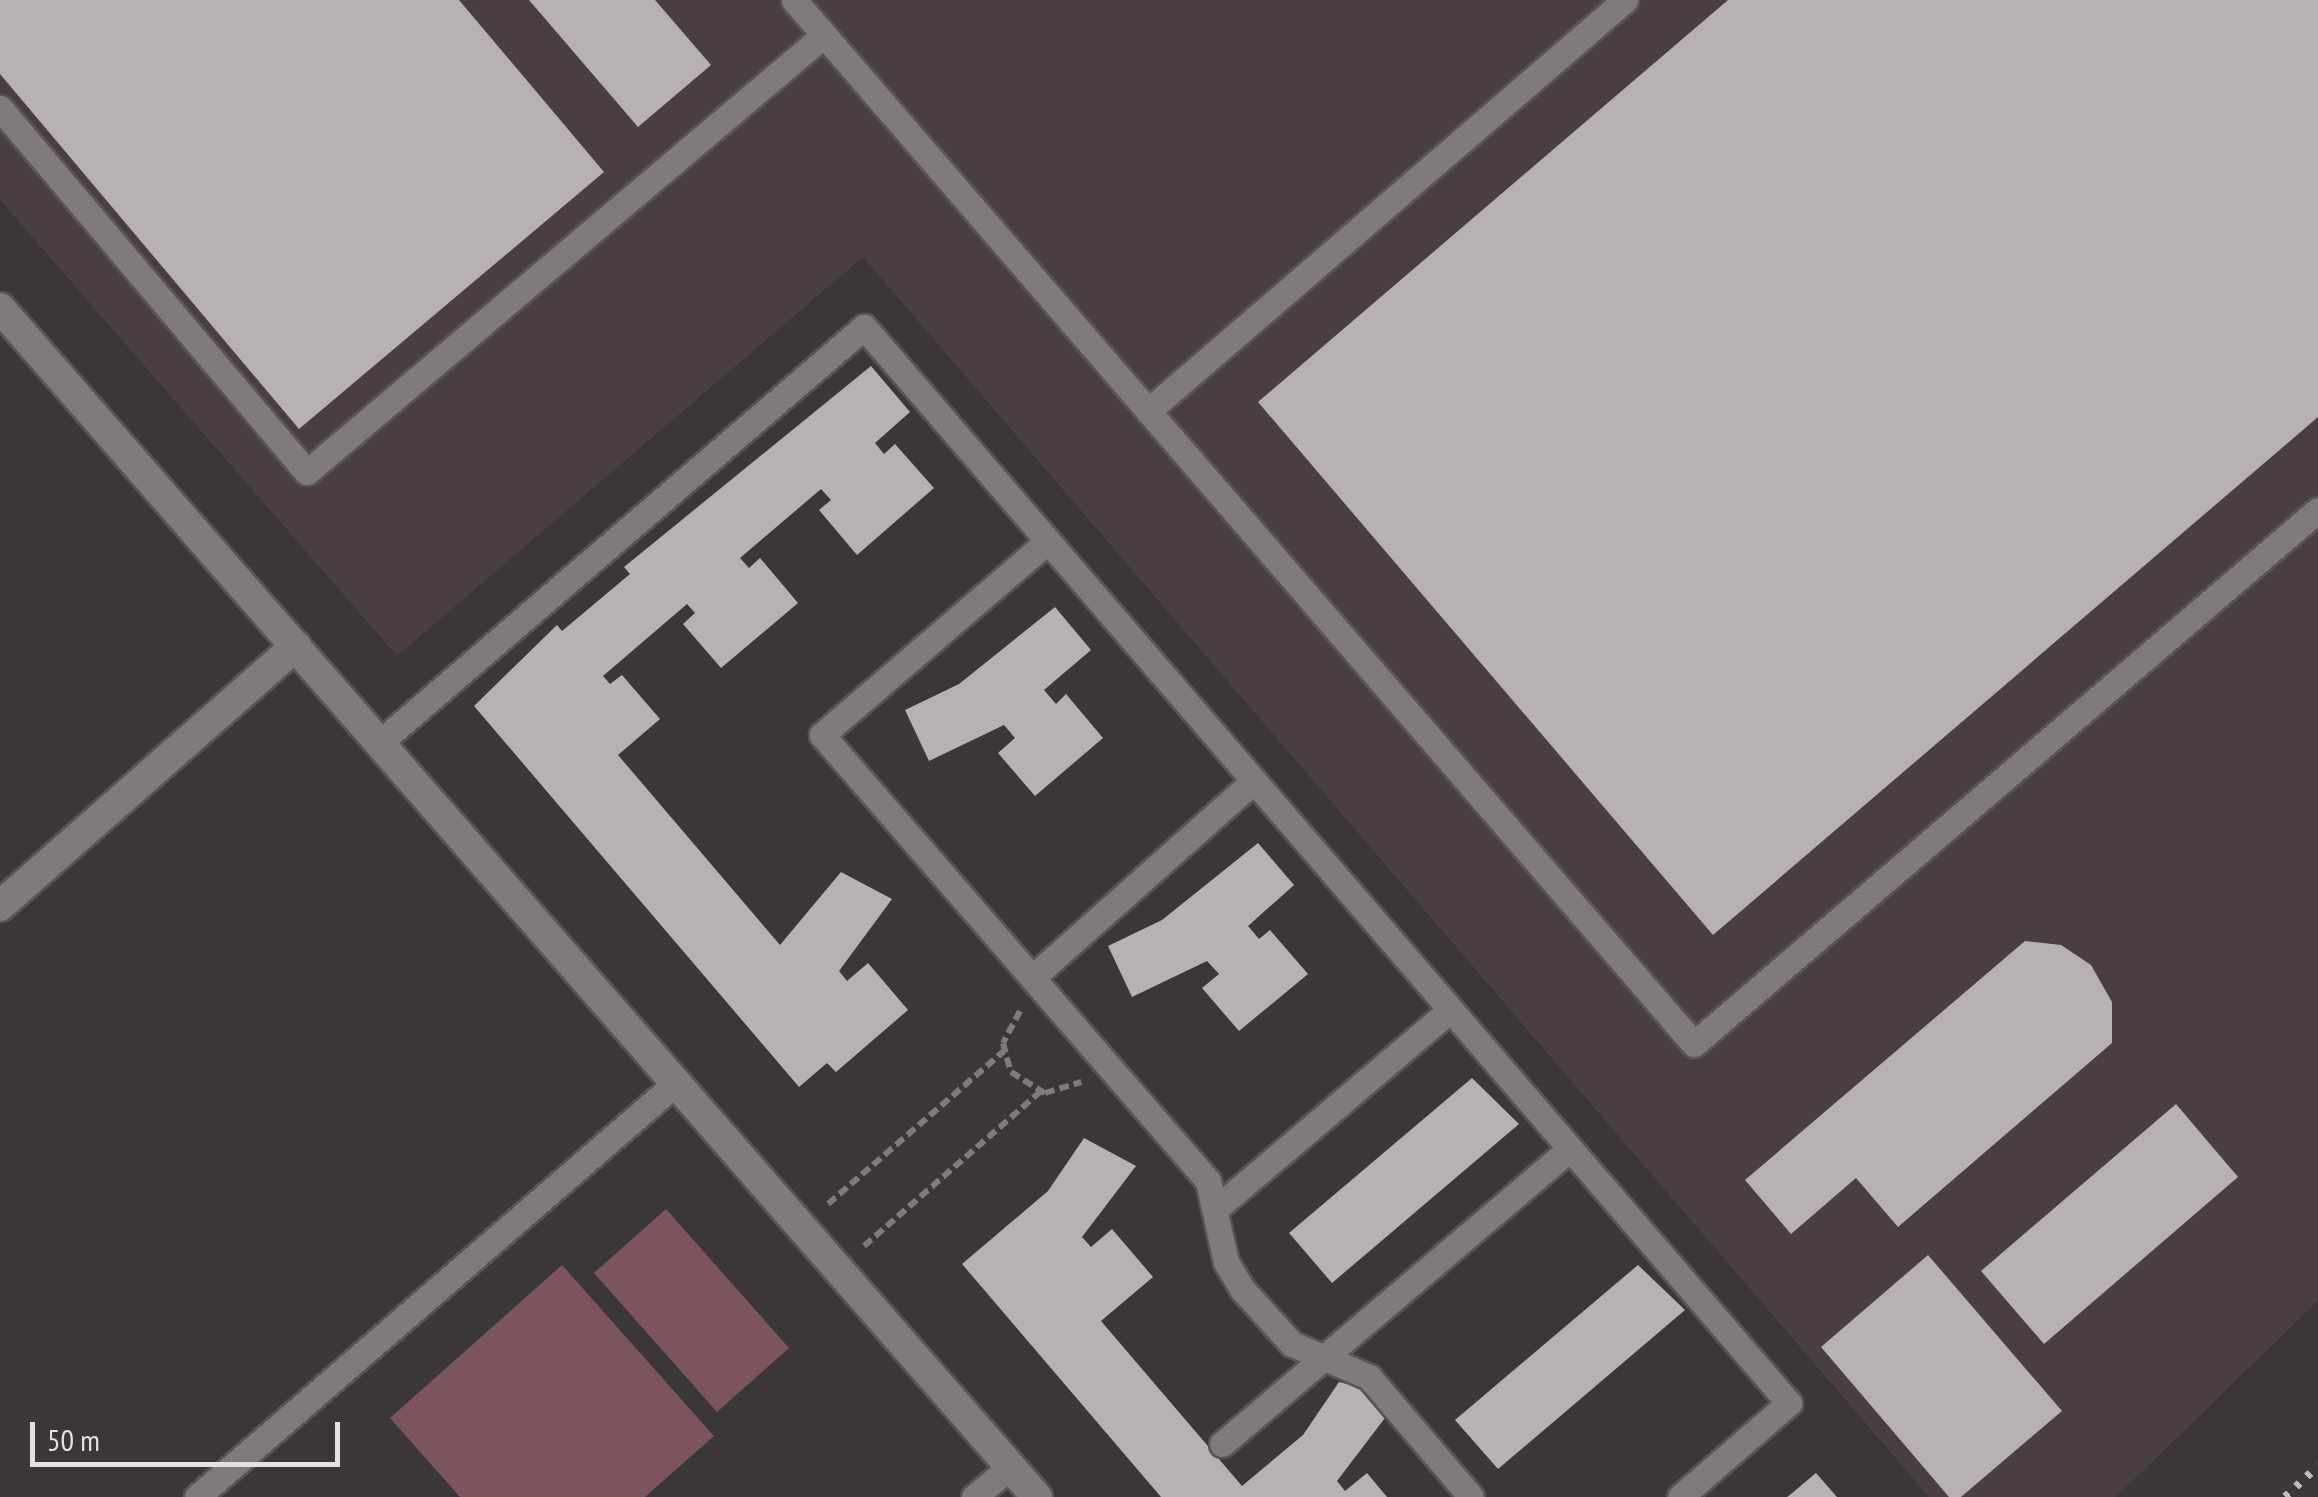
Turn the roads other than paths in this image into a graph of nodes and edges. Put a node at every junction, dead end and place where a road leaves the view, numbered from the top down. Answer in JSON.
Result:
{"nodes":[{"id":1,"x":794,"y":0,"type":"edge"},
{"id":2,"x":1625,"y":0,"type":"edge"},
{"id":3,"x":824,"y":35,"type":"junction"},
{"id":4,"x":0,"y":108,"type":"edge"},
{"id":5,"x":0,"y":308,"type":"edge"},
{"id":6,"x":1148,"y":411,"type":"junction"},
{"id":7,"x":2318,"y":510,"type":"edge"},
{"id":8,"x":1048,"y":540,"type":"junction"},
{"id":9,"x":296,"y":646,"type":"junction"},
{"id":10,"x":380,"y":743,"type":"junction"},
{"id":11,"x":1254,"y":781,"type":"junction"},
{"id":12,"x":0,"y":906,"type":"edge"},
{"id":13,"x":1034,"y":976,"type":"junction"},
{"id":14,"x":1450,"y":1010,"type":"junction"},
{"id":15,"x":676,"y":1083,"type":"junction"},
{"id":16,"x":1570,"y":1149,"type":"junction"},
{"id":17,"x":1219,"y":1206,"type":"junction"},
{"id":18,"x":1325,"y":1357,"type":"junction"},
{"id":19,"x":1222,"y":1444,"type":"dead end"},
{"id":20,"x":1010,"y":1467,"type":"junction"},
{"id":21,"x":197,"y":1497,"type":"edge"},
{"id":22,"x":974,"y":1497,"type":"edge"},
{"id":23,"x":1037,"y":1497,"type":"edge"},
{"id":24,"x":1471,"y":1497,"type":"edge"},
{"id":25,"x":1680,"y":1497,"type":"edge"}],
"edges":[{"from":1,"to":3,"type":"lane"},
{"from":2,"to":6,"type":"lane"},
{"from":3,"to":4,"type":"lane"},
{"from":3,"to":6,"type":"lane"},
{"from":5,"to":9,"type":"street"},
{"from":6,"to":7,"type":"lane"},
{"from":8,"to":10,"type":"lane"},
{"from":8,"to":11,"type":"lane"},
{"from":8,"to":13,"type":"lane"},
{"from":9,"to":10,"type":"street"},
{"from":9,"to":12,"type":"street"},
{"from":10,"to":15,"type":"street"},
{"from":11,"to":13,"type":"lane"},
{"from":11,"to":14,"type":"lane"},
{"from":13,"to":17,"type":"lane"},
{"from":14,"to":16,"type":"lane"},
{"from":14,"to":17,"type":"lane"},
{"from":15,"to":20,"type":"street"},
{"from":15,"to":21,"type":"lane"},
{"from":16,"to":18,"type":"lane"},
{"from":16,"to":25,"type":"lane"},
{"from":17,"to":18,"type":"lane"},
{"from":18,"to":19,"type":"lane"},
{"from":18,"to":24,"type":"lane"},
{"from":20,"to":22,"type":"lane"},
{"from":20,"to":23,"type":"street"}]}
